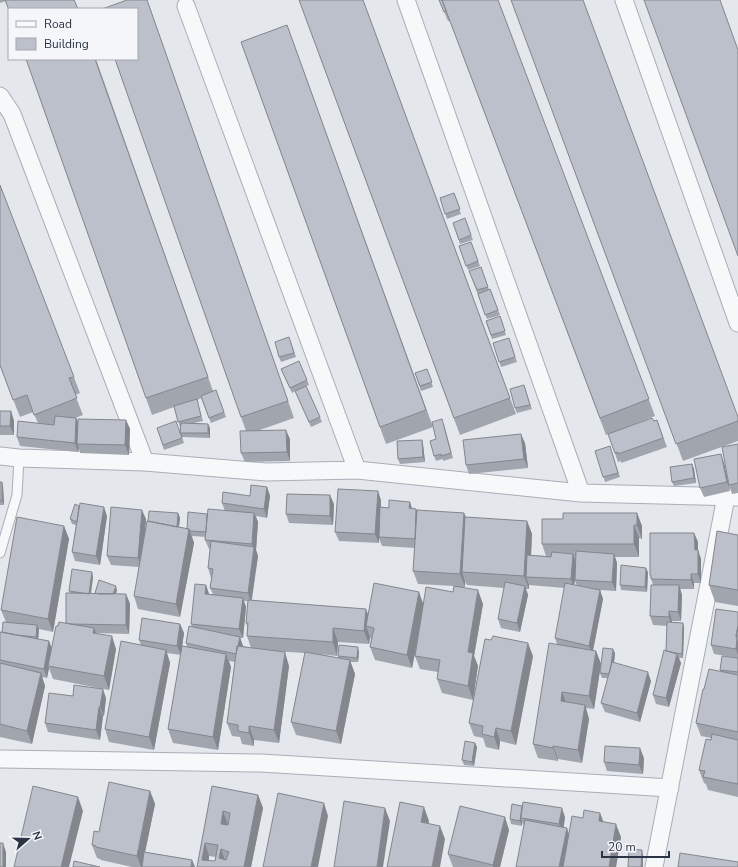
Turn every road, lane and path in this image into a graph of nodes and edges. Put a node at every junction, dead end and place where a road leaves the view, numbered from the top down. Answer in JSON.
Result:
{"nodes":[{"id":1,"x":406,"y":0,"type":"edge"},
{"id":2,"x":624,"y":0,"type":"edge"},
{"id":3,"x":186,"y":6,"type":"dead end"},
{"id":4,"x":0,"y":96,"type":"edge"},
{"id":5,"x":738,"y":323,"type":"edge"},
{"id":6,"x":0,"y":456,"type":"edge"},
{"id":7,"x":20,"y":458,"type":"junction"},
{"id":8,"x":145,"y":462,"type":"junction"},
{"id":9,"x":357,"y":470,"type":"junction"},
{"id":10,"x":581,"y":493,"type":"junction"},
{"id":11,"x":732,"y":497,"type":"edge"},
{"id":12,"x":0,"y":553,"type":"edge"},
{"id":13,"x":0,"y":759,"type":"edge"},
{"id":14,"x":670,"y":788,"type":"junction"},
{"id":15,"x":654,"y":867,"type":"edge"}],
"edges":[{"from":1,"to":10,"type":"street"},
{"from":2,"to":5,"type":"street"},
{"from":3,"to":9,"type":"street"},
{"from":4,"to":8,"type":"street"},
{"from":6,"to":7,"type":"street"},
{"from":7,"to":8,"type":"street"},
{"from":7,"to":12,"type":"lane"},
{"from":8,"to":9,"type":"street"},
{"from":9,"to":10,"type":"street"},
{"from":10,"to":11,"type":"street"},
{"from":11,"to":14,"type":"street"},
{"from":13,"to":14,"type":"street"},
{"from":14,"to":15,"type":"street"}]}
